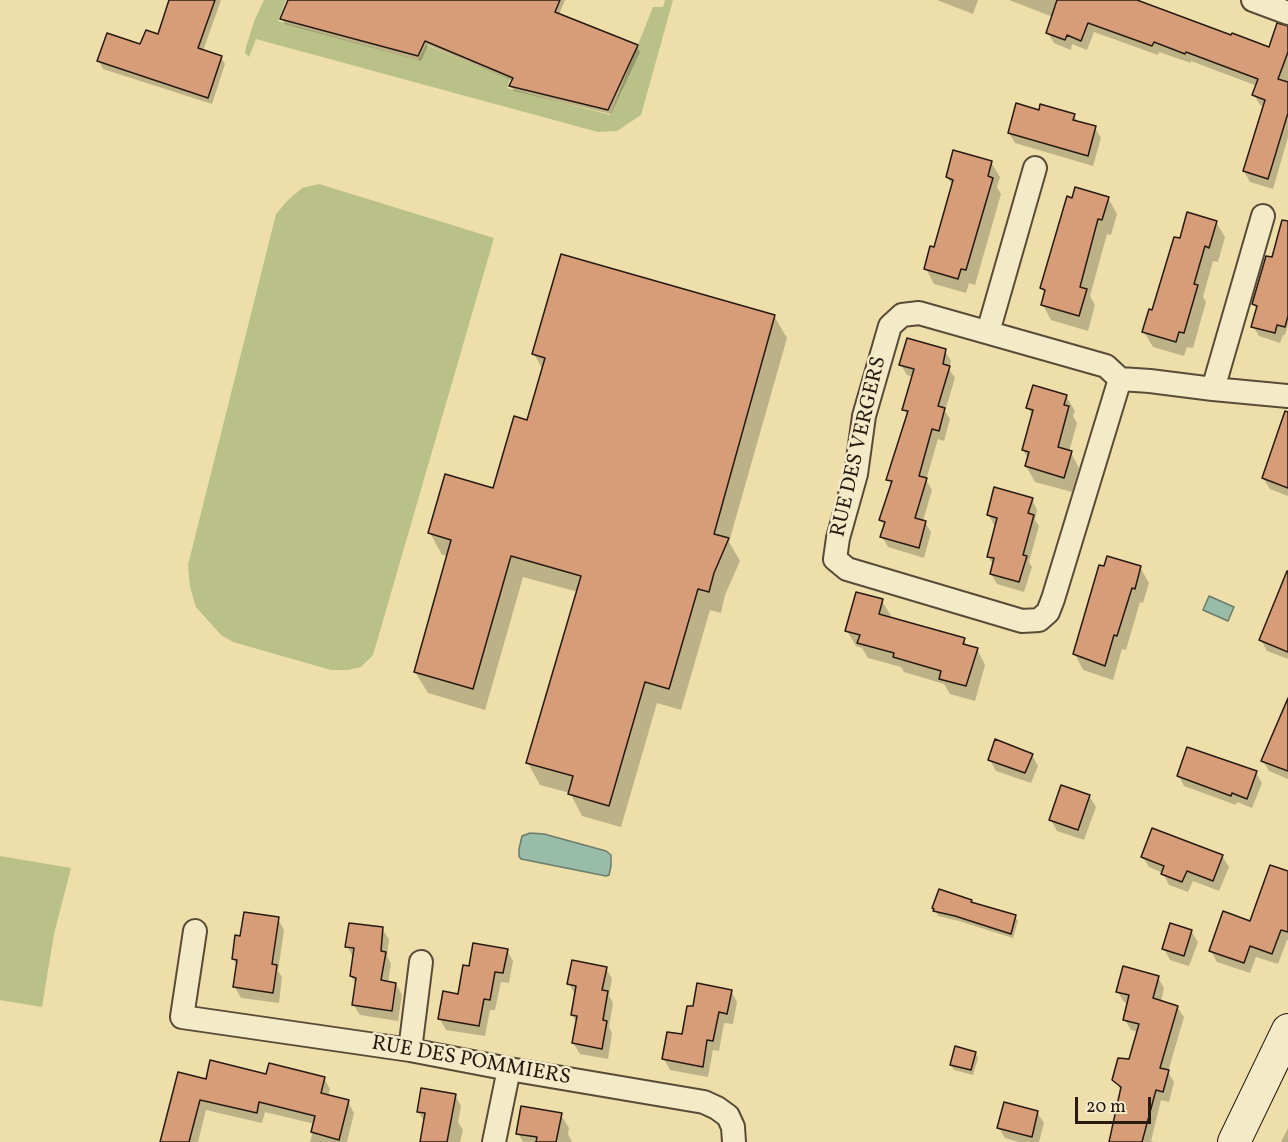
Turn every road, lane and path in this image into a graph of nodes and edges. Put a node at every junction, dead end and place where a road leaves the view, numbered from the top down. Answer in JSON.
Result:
{"nodes":[{"id":1,"x":1253,"y":0,"type":"edge"},
{"id":2,"x":1288,"y":13,"type":"edge"},
{"id":3,"x":1035,"y":168,"type":"dead end"},
{"id":4,"x":1263,"y":216,"type":"dead end"},
{"id":5,"x":988,"y":332,"type":"junction"},
{"id":6,"x":1119,"y":379,"type":"junction"},
{"id":7,"x":1213,"y":389,"type":"junction"},
{"id":8,"x":1288,"y":396,"type":"edge"},
{"id":9,"x":195,"y":930,"type":"dead end"},
{"id":10,"x":421,"y":962,"type":"dead end"},
{"id":11,"x":1288,"y":1030,"type":"edge"},
{"id":12,"x":410,"y":1050,"type":"junction"},
{"id":13,"x":509,"y":1069,"type":"junction"},
{"id":14,"x":494,"y":1142,"type":"edge"},
{"id":15,"x":734,"y":1142,"type":"edge"},
{"id":16,"x":1234,"y":1142,"type":"edge"}],
"edges":[{"from":1,"to":2,"type":"street"},
{"from":3,"to":5,"type":"street"},
{"from":4,"to":7,"type":"street"},
{"from":5,"to":6,"type":"street","name":"RUE DES VERGERS"},
{"from":5,"to":6,"type":"street","name":"RUE DES VERGERS"},
{"from":6,"to":7,"type":"street"},
{"from":7,"to":8,"type":"street"},
{"from":9,"to":12,"type":"street","name":"RUE DES POMMIERS"},
{"from":10,"to":12,"type":"street"},
{"from":11,"to":16,"type":"main road"},
{"from":12,"to":13,"type":"street","name":"RUE DES POMMIERS"},
{"from":13,"to":14,"type":"street"},
{"from":13,"to":15,"type":"street","name":"RUE DES POMMIERS"}]}
